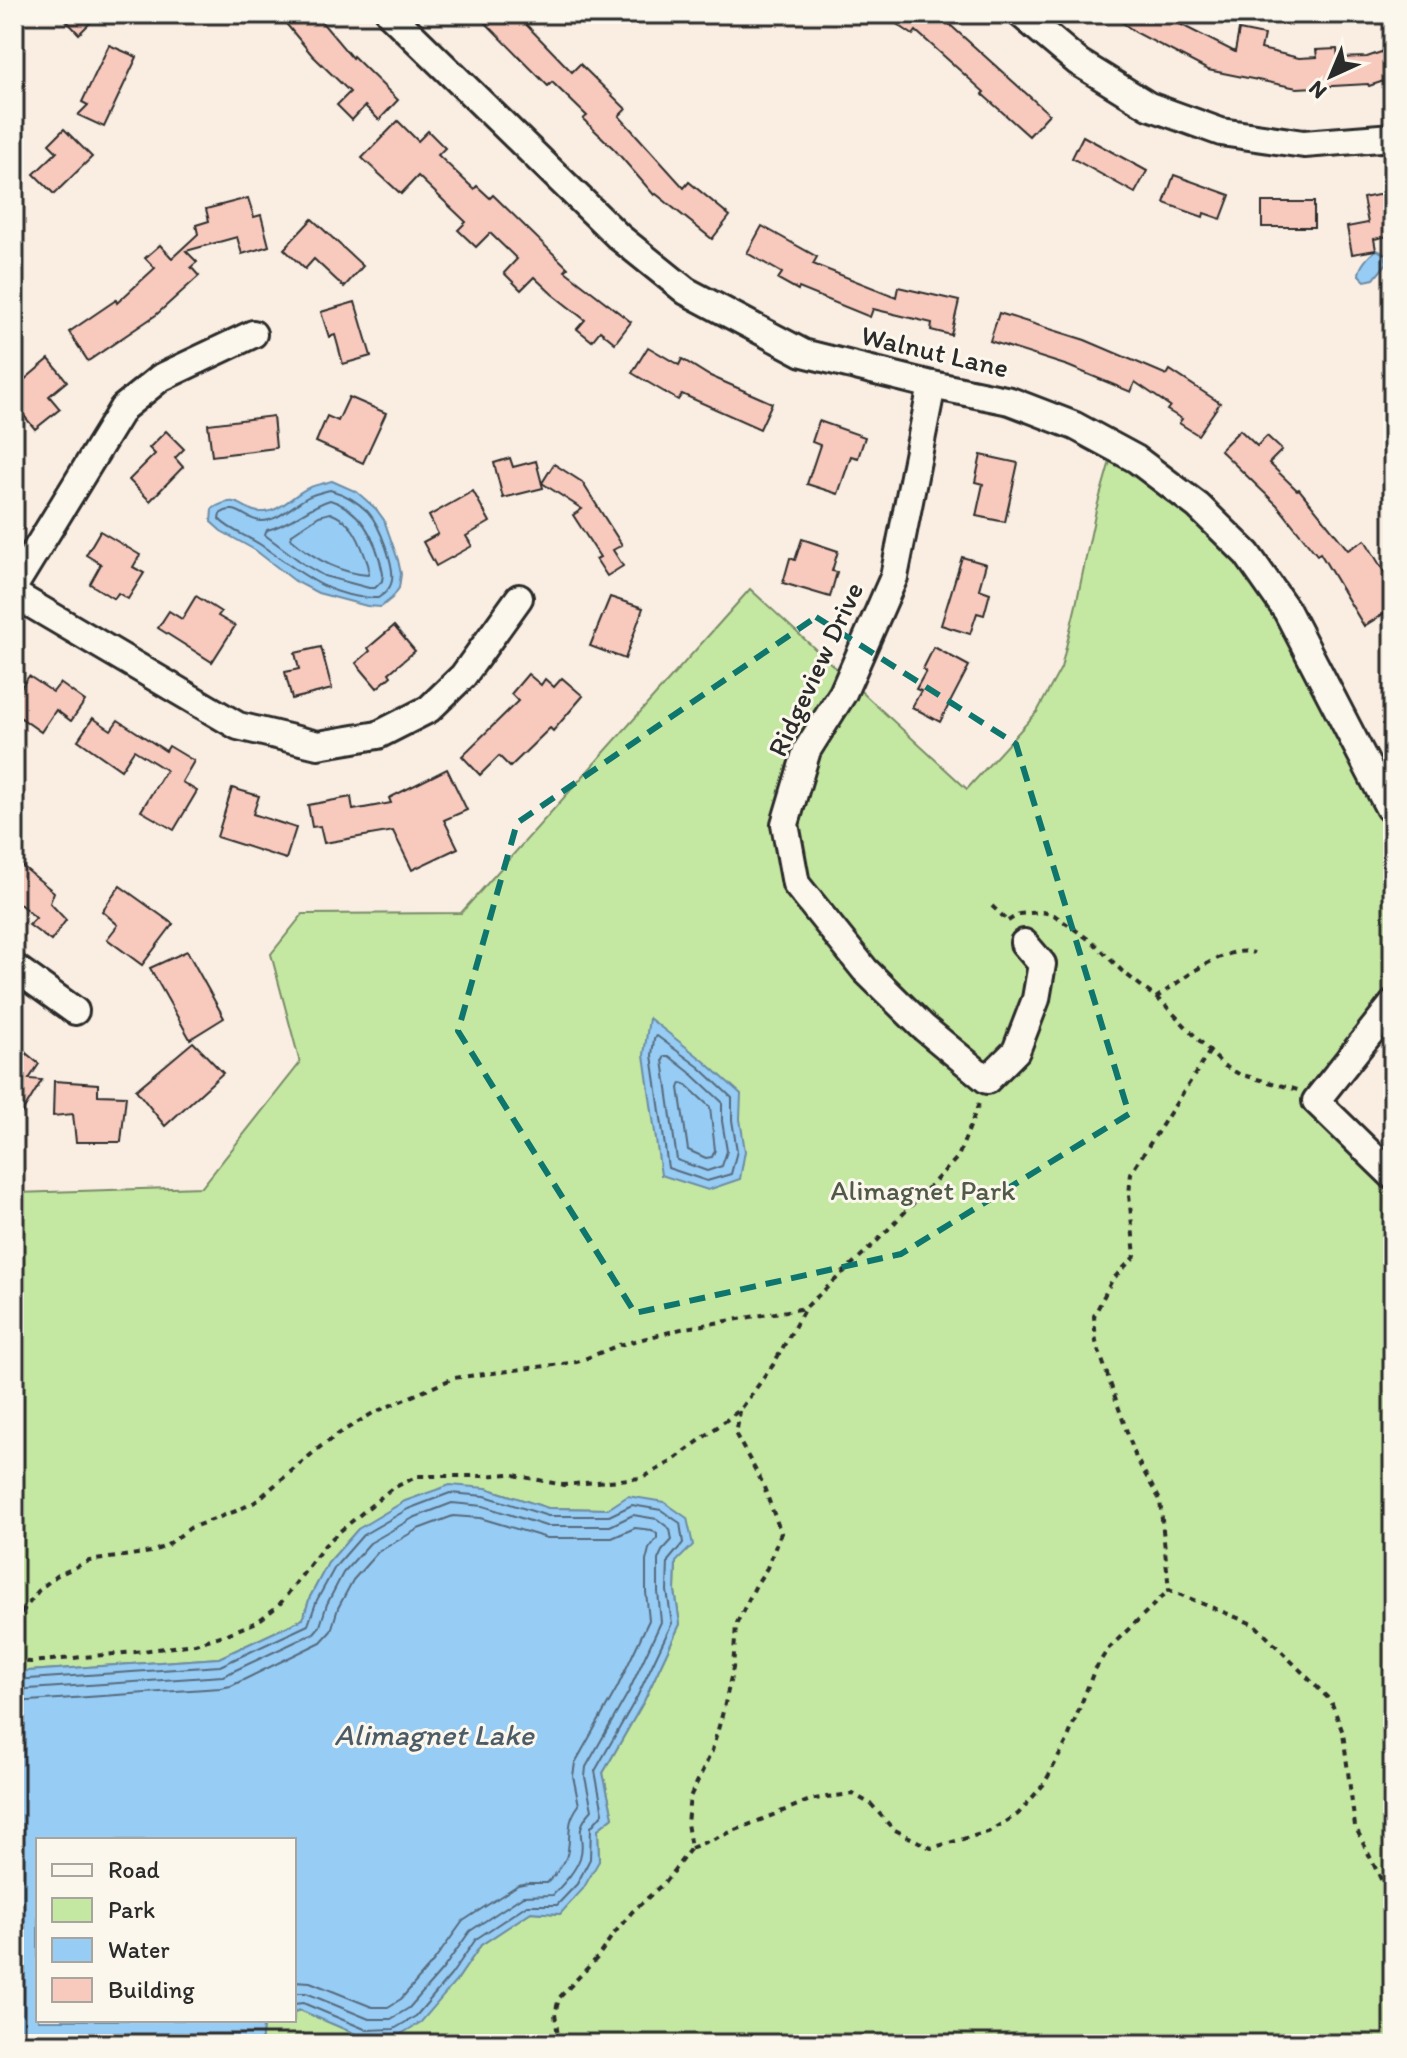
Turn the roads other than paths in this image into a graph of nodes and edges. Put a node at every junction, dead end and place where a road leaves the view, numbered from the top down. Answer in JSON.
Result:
{"nodes":[{"id":1,"x":390,"y":14,"type":"edge"},
{"id":2,"x":1021,"y":14,"type":"edge"},
{"id":3,"x":1393,"y":137,"type":"edge"},
{"id":4,"x":253,"y":334,"type":"dead end"},
{"id":5,"x":932,"y":385,"type":"junction"},
{"id":6,"x":14,"y":586,"type":"edge"},
{"id":7,"x":14,"y":594,"type":"edge"},
{"id":8,"x":519,"y":598,"type":"dead end"},
{"id":9,"x":1393,"y":811,"type":"edge"},
{"id":10,"x":1024,"y":943,"type":"dead end"},
{"id":11,"x":14,"y":967,"type":"edge"},
{"id":12,"x":1393,"y":1004,"type":"edge"},
{"id":13,"x":75,"y":1011,"type":"dead end"},
{"id":14,"x":1393,"y":1176,"type":"edge"}],
"edges":[{"from":1,"to":5,"type":"street","name":"Walnut Lane"},
{"from":2,"to":3,"type":"street"},
{"from":4,"to":6,"type":"street"},
{"from":5,"to":9,"type":"street","name":"Walnut Lane"},
{"from":5,"to":10,"type":"street","name":"Ridgeview Drive"},
{"from":7,"to":8,"type":"street"},
{"from":11,"to":13,"type":"street"},
{"from":12,"to":14,"type":"street"}]}
